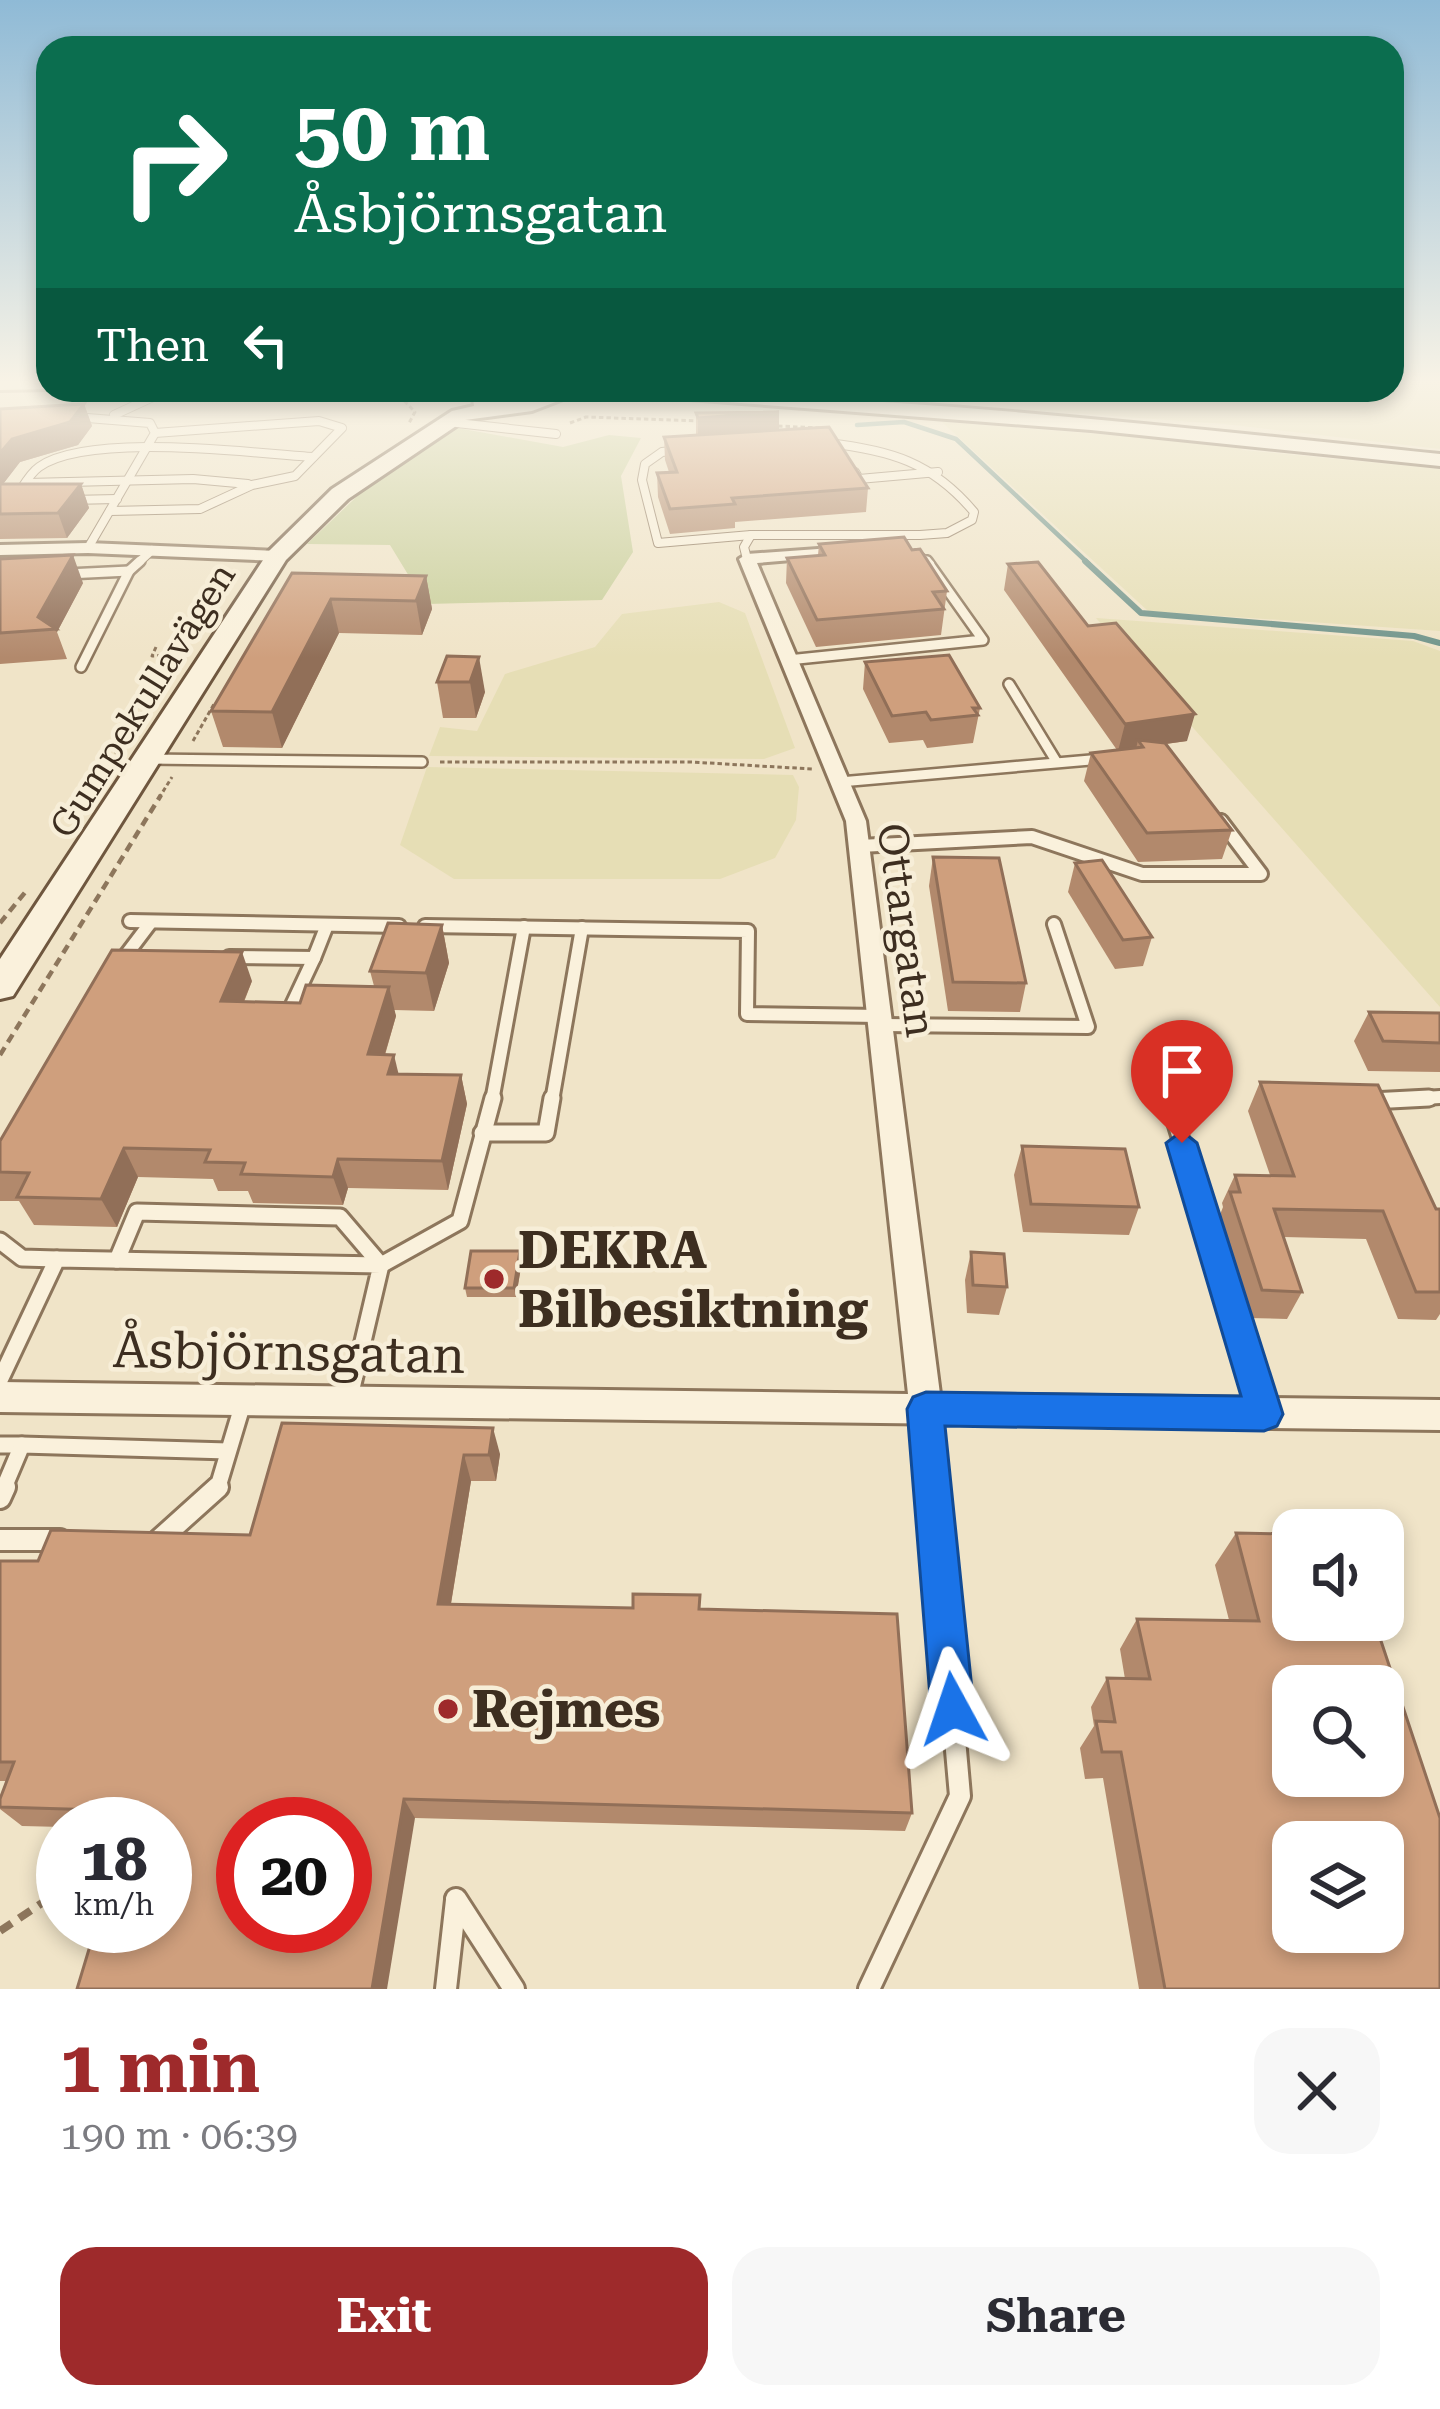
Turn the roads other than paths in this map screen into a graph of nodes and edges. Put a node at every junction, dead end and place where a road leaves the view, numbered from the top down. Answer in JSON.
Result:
{"nodes":[{"id":1,"x":35,"y":473,"type":"edge"},
{"id":2,"x":133,"y":473,"type":"edge"},
{"id":3,"x":298,"y":473,"type":"edge"},
{"id":4,"x":371,"y":473,"type":"edge"},
{"id":5,"x":643,"y":473,"type":"edge"},
{"id":6,"x":856,"y":473,"type":"edge"},
{"id":7,"x":928,"y":473,"type":"edge"},
{"id":8,"x":940,"y":473,"type":"edge"},
{"id":9,"x":129,"y":480,"type":"junction"},
{"id":10,"x":27,"y":483,"type":"junction"},
{"id":11,"x":252,"y":484,"type":"junction"},
{"id":12,"x":55,"y":500,"type":"edge"},
{"id":13,"x":117,"y":500,"type":"junction"},
{"id":14,"x":34,"y":501,"type":"edge"},
{"id":15,"x":110,"y":511,"type":"junction"},
{"id":16,"x":749,"y":547,"type":"junction"},
{"id":17,"x":88,"y":548,"type":"junction"},
{"id":18,"x":898,"y":548,"type":"joint"},
{"id":19,"x":0,"y":550,"type":"edge"},
{"id":20,"x":152,"y":550,"type":"junction"},
{"id":21,"x":277,"y":556,"type":"junction"},
{"id":22,"x":129,"y":571,"type":"junction"},
{"id":23,"x":43,"y":575,"type":"edge"},
{"id":24,"x":788,"y":660,"type":"junction"},
{"id":25,"x":81,"y":667,"type":"dead end"},
{"id":26,"x":1010,"y":684,"type":"dead end"},
{"id":27,"x":1123,"y":758,"type":"edge"},
{"id":28,"x":146,"y":759,"type":"junction"},
{"id":29,"x":1056,"y":761,"type":"junction"},
{"id":30,"x":422,"y":762,"type":"road end"},
{"id":31,"x":838,"y":777,"type":"junction"},
{"id":32,"x":1207,"y":803,"type":"edge"},
{"id":33,"x":860,"y":846,"type":"junction"},
{"id":34,"x":130,"y":921,"type":"dead end"},
{"id":35,"x":151,"y":922,"type":"junction"},
{"id":36,"x":1054,"y":924,"type":"dead end"},
{"id":37,"x":327,"y":925,"type":"junction"},
{"id":38,"x":524,"y":927,"type":"junction"},
{"id":39,"x":582,"y":928,"type":"junction"},
{"id":40,"x":10,"y":956,"type":"edge"},
{"id":41,"x":149,"y":956,"type":"edge"},
{"id":42,"x":220,"y":957,"type":"edge"},
{"id":43,"x":314,"y":958,"type":"junction"},
{"id":44,"x":0,"y":988,"type":"edge"},
{"id":45,"x":291,"y":1007,"type":"edge"},
{"id":46,"x":880,"y":1020,"type":"junction"},
{"id":47,"x":1440,"y":1097,"type":"edge"},
{"id":48,"x":1170,"y":1104,"type":"dead end"},
{"id":49,"x":1380,"y":1120,"type":"edge"},
{"id":50,"x":482,"y":1133,"type":"junction"},
{"id":51,"x":0,"y":1241,"type":"edge"},
{"id":52,"x":57,"y":1259,"type":"junction"},
{"id":53,"x":117,"y":1261,"type":"junction"},
{"id":54,"x":381,"y":1264,"type":"junction"},
{"id":55,"x":0,"y":1380,"type":"edge"},
{"id":56,"x":0,"y":1397,"type":"edge"},
{"id":57,"x":244,"y":1399,"type":"junction"},
{"id":58,"x":349,"y":1401,"type":"junction"},
{"id":59,"x":926,"y":1409,"type":"junction"},
{"id":60,"x":1264,"y":1414,"type":"junction"},
{"id":61,"x":1440,"y":1415,"type":"edge"},
{"id":62,"x":0,"y":1445,"type":"edge"},
{"id":63,"x":22,"y":1445,"type":"junction"},
{"id":64,"x":228,"y":1451,"type":"junction"},
{"id":65,"x":0,"y":1498,"type":"edge"},
{"id":66,"x":0,"y":1540,"type":"edge"},
{"id":67,"x":91,"y":1540,"type":"edge"},
{"id":68,"x":136,"y":1540,"type":"edge"},
{"id":69,"x":446,"y":1989,"type":"edge"},
{"id":70,"x":514,"y":1989,"type":"edge"},
{"id":71,"x":869,"y":1989,"type":"edge"}],
"edges":[{"from":1,"to":10,"type":"lane"},
{"from":2,"to":9,"type":"lane"},
{"from":3,"to":11,"type":"lane"},
{"from":4,"to":21,"type":"main road","name":"Gumpekullavägen"},
{"from":5,"to":16,"type":"lane"},
{"from":6,"to":7,"type":"lane"},
{"from":8,"to":16,"type":"lane"},
{"from":9,"to":10,"type":"lane"},
{"from":9,"to":11,"type":"lane"},
{"from":9,"to":13,"type":"lane"},
{"from":10,"to":14,"type":"lane"},
{"from":11,"to":15,"type":"lane"},
{"from":12,"to":13,"type":"lane"},
{"from":13,"to":15,"type":"lane"},
{"from":15,"to":17,"type":"lane"},
{"from":16,"to":18,"type":"street"},
{"from":16,"to":24,"type":"street","name":"Ottargatan"},
{"from":17,"to":19,"type":"street"},
{"from":17,"to":20,"type":"street"},
{"from":18,"to":24,"type":"lane"},
{"from":20,"to":21,"type":"street"},
{"from":20,"to":22,"type":"lane"},
{"from":21,"to":28,"type":"main road","name":"Gumpekullavägen"},
{"from":22,"to":23,"type":"lane"},
{"from":22,"to":25,"type":"lane"},
{"from":24,"to":31,"type":"street","name":"Ottargatan"},
{"from":26,"to":29,"type":"lane"},
{"from":27,"to":29,"type":"lane"},
{"from":28,"to":30,"type":"lane"},
{"from":28,"to":40,"type":"main road","name":"Gumpekullavägen"},
{"from":29,"to":31,"type":"lane"},
{"from":31,"to":33,"type":"street","name":"Ottargatan"},
{"from":32,"to":33,"type":"lane"},
{"from":33,"to":46,"type":"street","name":"Ottargatan"},
{"from":34,"to":35,"type":"lane"},
{"from":35,"to":37,"type":"lane"},
{"from":35,"to":41,"type":"lane"},
{"from":36,"to":46,"type":"lane"},
{"from":37,"to":38,"type":"lane"},
{"from":37,"to":43,"type":"lane"},
{"from":38,"to":39,"type":"lane"},
{"from":38,"to":50,"type":"lane"},
{"from":39,"to":46,"type":"lane"},
{"from":39,"to":50,"type":"lane"},
{"from":40,"to":44,"type":"main road","name":"Gumpekullavägen"},
{"from":42,"to":43,"type":"lane"},
{"from":43,"to":45,"type":"lane"},
{"from":46,"to":59,"type":"street","name":"Ottargatan"},
{"from":47,"to":49,"type":"lane"},
{"from":48,"to":60,"type":"lane"},
{"from":50,"to":54,"type":"lane"},
{"from":51,"to":52,"type":"lane"},
{"from":52,"to":53,"type":"lane"},
{"from":52,"to":55,"type":"lane"},
{"from":53,"to":54,"type":"lane"},
{"from":53,"to":54,"type":"lane"},
{"from":54,"to":58,"type":"lane"},
{"from":56,"to":57,"type":"street","name":"Åsbjörnsgatan"},
{"from":57,"to":58,"type":"street","name":"Åsbjörnsgatan"},
{"from":57,"to":64,"type":"lane"},
{"from":58,"to":59,"type":"street","name":"Åsbjörnsgatan"},
{"from":59,"to":60,"type":"street","name":"Åsbjörnsgatan"},
{"from":59,"to":71,"type":"lane"},
{"from":60,"to":61,"type":"street","name":"Åsbjörnsgatan"},
{"from":62,"to":63,"type":"lane"},
{"from":63,"to":64,"type":"lane"},
{"from":63,"to":65,"type":"lane"},
{"from":64,"to":68,"type":"lane"},
{"from":66,"to":67,"type":"lane"},
{"from":69,"to":70,"type":"lane"}]}
